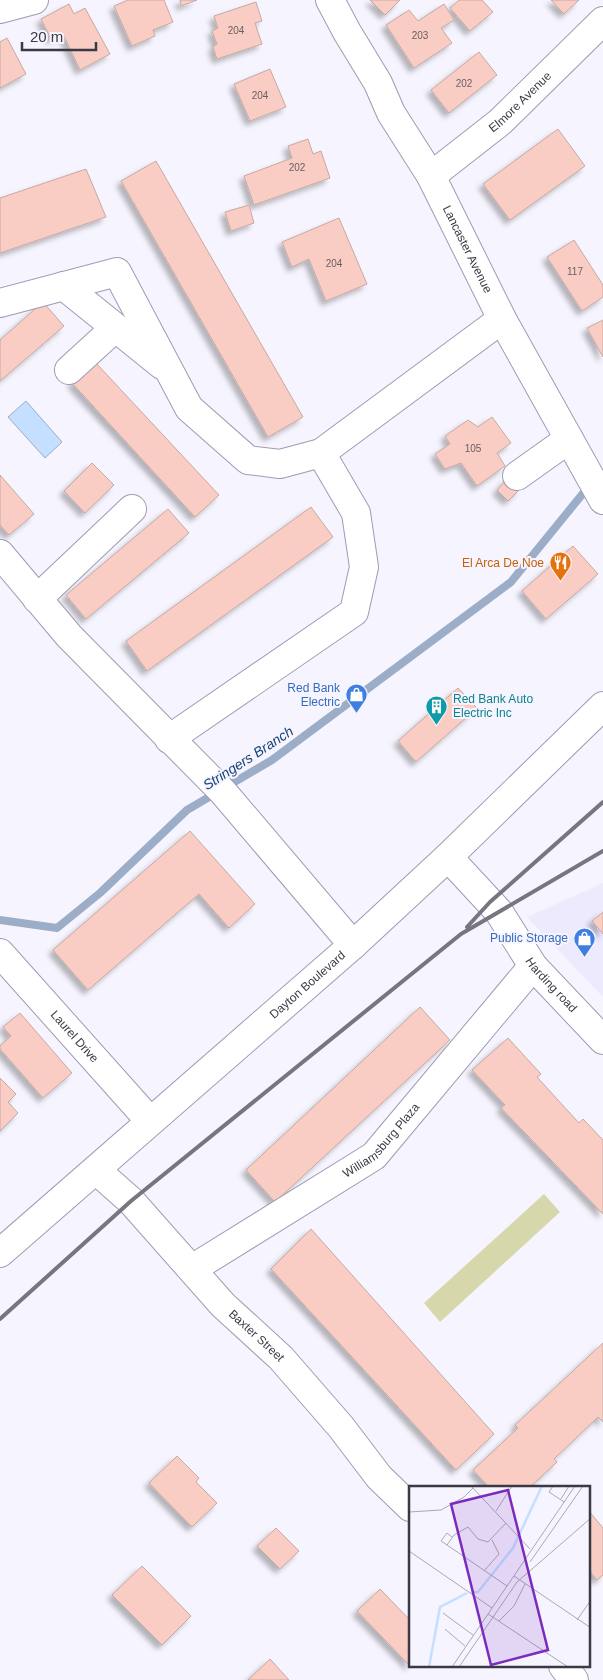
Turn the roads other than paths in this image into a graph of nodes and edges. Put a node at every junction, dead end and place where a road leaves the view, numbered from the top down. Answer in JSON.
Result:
{"nodes":[{"id":1,"x":34,"y":0,"type":"edge"},
{"id":2,"x":330,"y":0,"type":"edge"},
{"id":3,"x":0,"y":8,"type":"edge"},
{"id":4,"x":603,"y":21,"type":"edge"},
{"id":5,"x":431,"y":176,"type":"junction"},
{"id":6,"x":64,"y":286,"type":"junction"},
{"id":7,"x":0,"y":303,"type":"edge"},
{"id":8,"x":502,"y":319,"type":"junction"},
{"id":9,"x":115,"y":328,"type":"junction"},
{"id":10,"x":69,"y":370,"type":"dead end"},
{"id":11,"x":170,"y":372,"type":"junction"},
{"id":12,"x":569,"y":439,"type":"junction"},
{"id":13,"x":321,"y":453,"type":"junction"},
{"id":14,"x":516,"y":476,"type":"dead end"},
{"id":15,"x":603,"y":500,"type":"edge"},
{"id":16,"x":132,"y":509,"type":"dead end"},
{"id":17,"x":0,"y":554,"type":"edge"},
{"id":18,"x":37,"y":599,"type":"junction"},
{"id":19,"x":603,"y":706,"type":"edge"},
{"id":20,"x":168,"y":738,"type":"junction"},
{"id":21,"x":448,"y":858,"type":"junction"},
{"id":22,"x":353,"y":945,"type":"junction"},
{"id":23,"x":0,"y":953,"type":"edge"},
{"id":24,"x":532,"y":966,"type":"junction"},
{"id":25,"x":603,"y":1040,"type":"edge"},
{"id":26,"x":150,"y":1121,"type":"junction"},
{"id":27,"x":96,"y":1170,"type":"junction"},
{"id":28,"x":0,"y":1253,"type":"edge"},
{"id":29,"x":192,"y":1269,"type":"junction"},
{"id":30,"x":409,"y":1507,"type":"edge"},
{"id":31,"x":565,"y":1668,"type":"edge"},
{"id":32,"x":574,"y":1680,"type":"edge"}],
"edges":[{"from":1,"to":3,"type":"street"},
{"from":2,"to":5,"type":"street","name":"Lancaster Avenue"},
{"from":4,"to":5,"type":"street","name":"Elmore Avenue"},
{"from":5,"to":8,"type":"street","name":"Lancaster Avenue"},
{"from":6,"to":7,"type":"street"},
{"from":6,"to":9,"type":"street"},
{"from":6,"to":11,"type":"street"},
{"from":8,"to":12,"type":"street","name":"Lancaster Avenue"},
{"from":8,"to":13,"type":"street"},
{"from":9,"to":10,"type":"street"},
{"from":9,"to":11,"type":"street"},
{"from":11,"to":13,"type":"street"},
{"from":12,"to":14,"type":"street"},
{"from":12,"to":15,"type":"street","name":"Lancaster Avenue"},
{"from":13,"to":20,"type":"street"},
{"from":16,"to":18,"type":"street"},
{"from":17,"to":18,"type":"street"},
{"from":18,"to":20,"type":"street"},
{"from":19,"to":21,"type":"street","name":"Dayton Boulevard"},
{"from":20,"to":22,"type":"street"},
{"from":21,"to":22,"type":"street","name":"Dayton Boulevard"},
{"from":21,"to":24,"type":"street","name":"Harding road"},
{"from":22,"to":26,"type":"street","name":"Dayton Boulevard"},
{"from":23,"to":26,"type":"street","name":"Laurel Drive"},
{"from":24,"to":25,"type":"street","name":"Harding road"},
{"from":24,"to":29,"type":"street","name":"Williamsburg Plaza"},
{"from":26,"to":27,"type":"street","name":"Dayton Boulevard"},
{"from":27,"to":28,"type":"street","name":"Dayton Boulevard"},
{"from":27,"to":29,"type":"street","name":"Baxter Street"},
{"from":29,"to":30,"type":"street","name":"Baxter Street"},
{"from":31,"to":32,"type":"street"}]}
